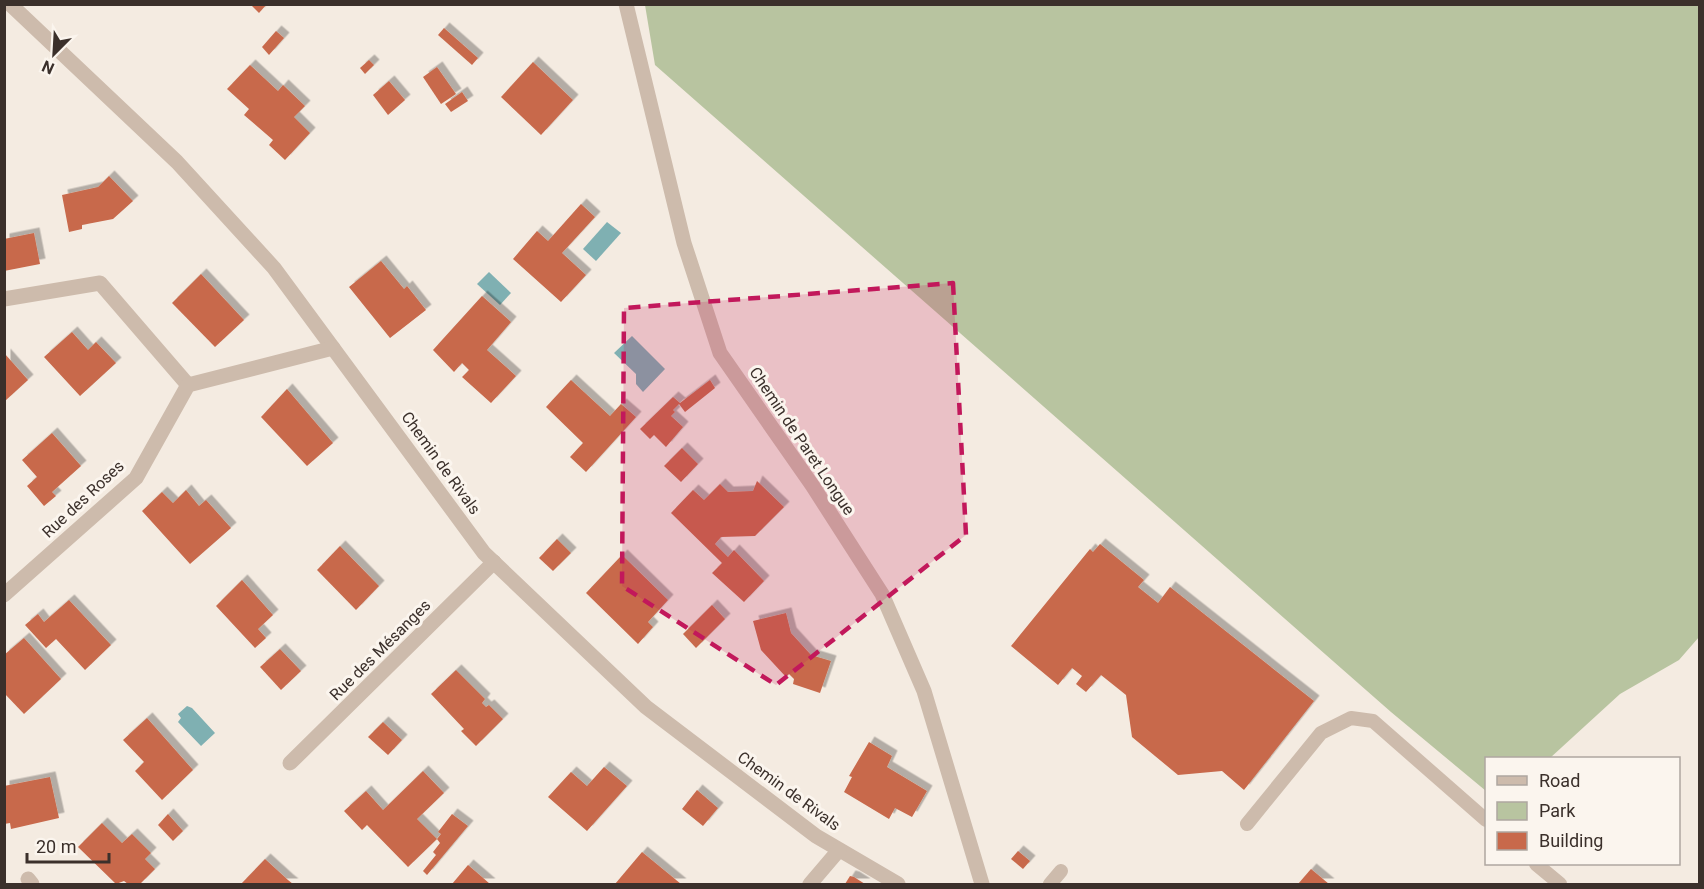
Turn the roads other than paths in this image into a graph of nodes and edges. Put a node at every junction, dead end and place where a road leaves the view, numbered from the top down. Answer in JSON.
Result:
{"nodes":[{"id":1,"x":10,"y":4,"type":"edge"},
{"id":2,"x":626,"y":4,"type":"edge"},
{"id":3,"x":4,"y":299,"type":"edge"},
{"id":4,"x":333,"y":348,"type":"junction"},
{"id":5,"x":188,"y":385,"type":"junction"},
{"id":6,"x":494,"y":562,"type":"junction"},
{"id":7,"x":4,"y":595,"type":"edge"},
{"id":8,"x":290,"y":763,"type":"dead end"},
{"id":9,"x":1485,"y":819,"type":"edge"},
{"id":10,"x":1246,"y":824,"type":"dead end"},
{"id":11,"x":839,"y":850,"type":"junction"},
{"id":12,"x":1537,"y":865,"type":"edge"},
{"id":13,"x":1061,"y":871,"type":"dead end"},
{"id":14,"x":810,"y":885,"type":"edge"},
{"id":15,"x":898,"y":885,"type":"edge"},
{"id":16,"x":982,"y":885,"type":"edge"},
{"id":17,"x":1050,"y":885,"type":"edge"},
{"id":18,"x":1560,"y":885,"type":"edge"}],
"edges":[{"from":1,"to":4,"type":"street","name":"Chemin de Rivals"},
{"from":2,"to":16,"type":"street","name":"Chemin de Paret Longue"},
{"from":3,"to":5,"type":"street"},
{"from":4,"to":5,"type":"street"},
{"from":4,"to":6,"type":"street","name":"Chemin de Rivals"},
{"from":5,"to":7,"type":"street","name":"Rue des Roses"},
{"from":6,"to":8,"type":"street","name":"Rue des Mésanges"},
{"from":6,"to":11,"type":"street","name":"Chemin de Rivals"},
{"from":9,"to":10,"type":"lane"},
{"from":11,"to":14,"type":"street"},
{"from":11,"to":15,"type":"street","name":"Chemin de Rivals"},
{"from":12,"to":18,"type":"lane"},
{"from":13,"to":17,"type":"lane"}]}
